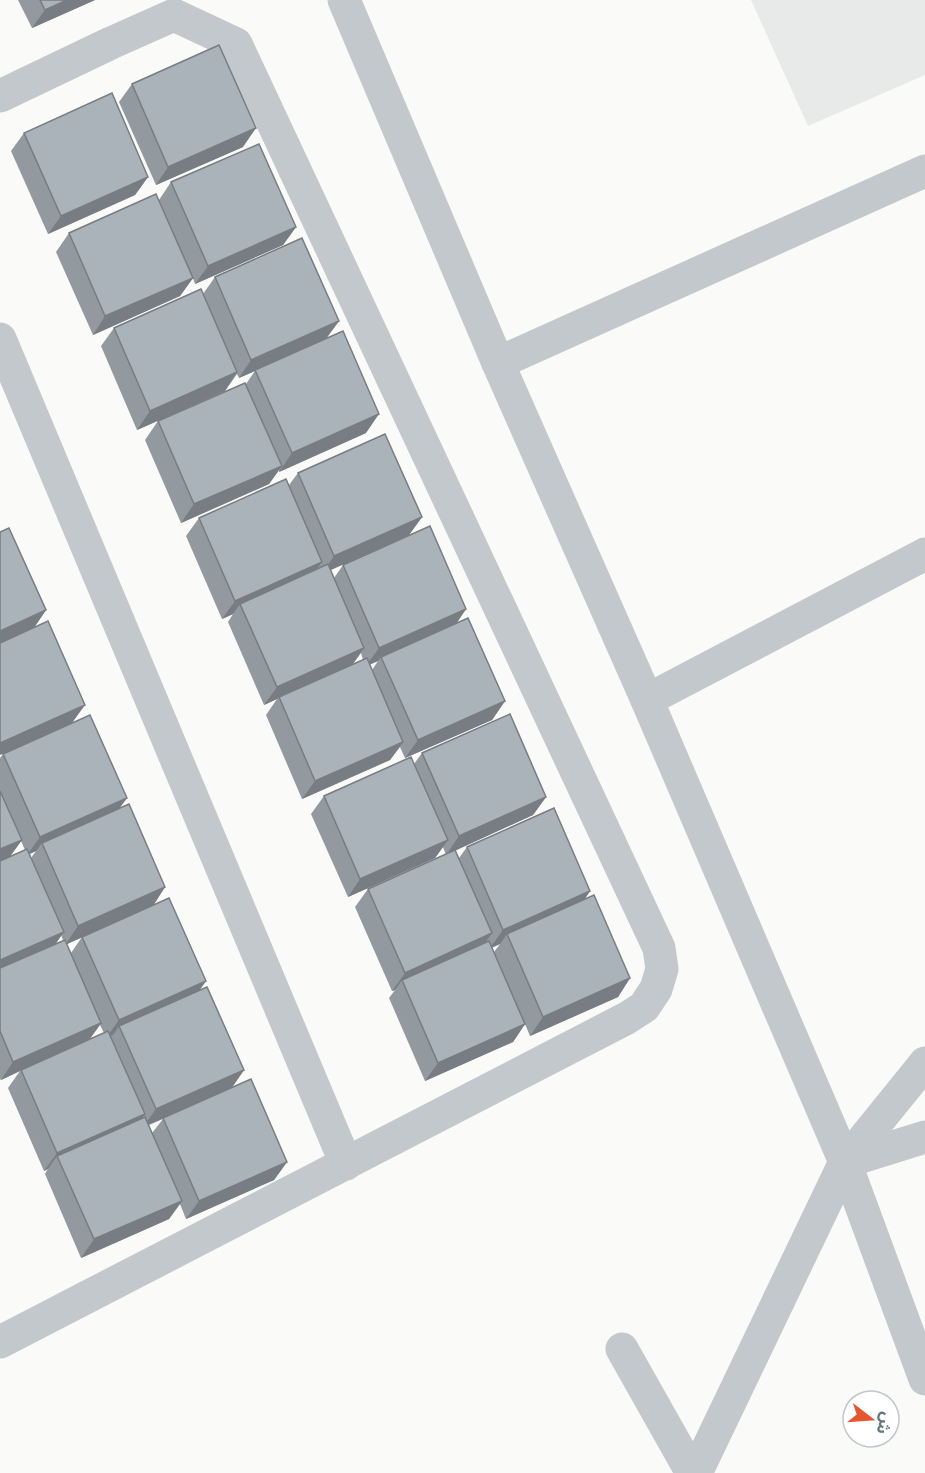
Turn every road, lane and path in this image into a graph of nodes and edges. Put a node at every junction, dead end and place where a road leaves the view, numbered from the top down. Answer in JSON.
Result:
{"nodes":[{"id":1,"x":344,"y":0,"type":"edge"},
{"id":2,"x":0,"y":96,"type":"edge"},
{"id":3,"x":925,"y":171,"type":"edge"},
{"id":4,"x":0,"y":339,"type":"edge"},
{"id":5,"x":498,"y":363,"type":"junction"},
{"id":6,"x":925,"y":554,"type":"edge"},
{"id":7,"x":647,"y":700,"type":"junction"},
{"id":8,"x":925,"y":1063,"type":"edge"},
{"id":9,"x":925,"y":1137,"type":"edge"},
{"id":10,"x":845,"y":1162,"type":"junction"},
{"id":11,"x":346,"y":1164,"type":"junction"},
{"id":12,"x":4,"y":1330,"type":"edge"},
{"id":13,"x":622,"y":1349,"type":"dead end"},
{"id":14,"x":925,"y":1379,"type":"edge"},
{"id":15,"x":694,"y":1473,"type":"edge"}],
"edges":[{"from":1,"to":5,"type":"street"},
{"from":2,"to":11,"type":"street"},
{"from":3,"to":5,"type":"street"},
{"from":4,"to":11,"type":"street"},
{"from":5,"to":7,"type":"street"},
{"from":6,"to":7,"type":"street"},
{"from":7,"to":10,"type":"street"},
{"from":8,"to":10,"type":"street"},
{"from":9,"to":10,"type":"street"},
{"from":10,"to":14,"type":"street"},
{"from":10,"to":15,"type":"street"},
{"from":11,"to":12,"type":"street"},
{"from":13,"to":15,"type":"street"}]}
